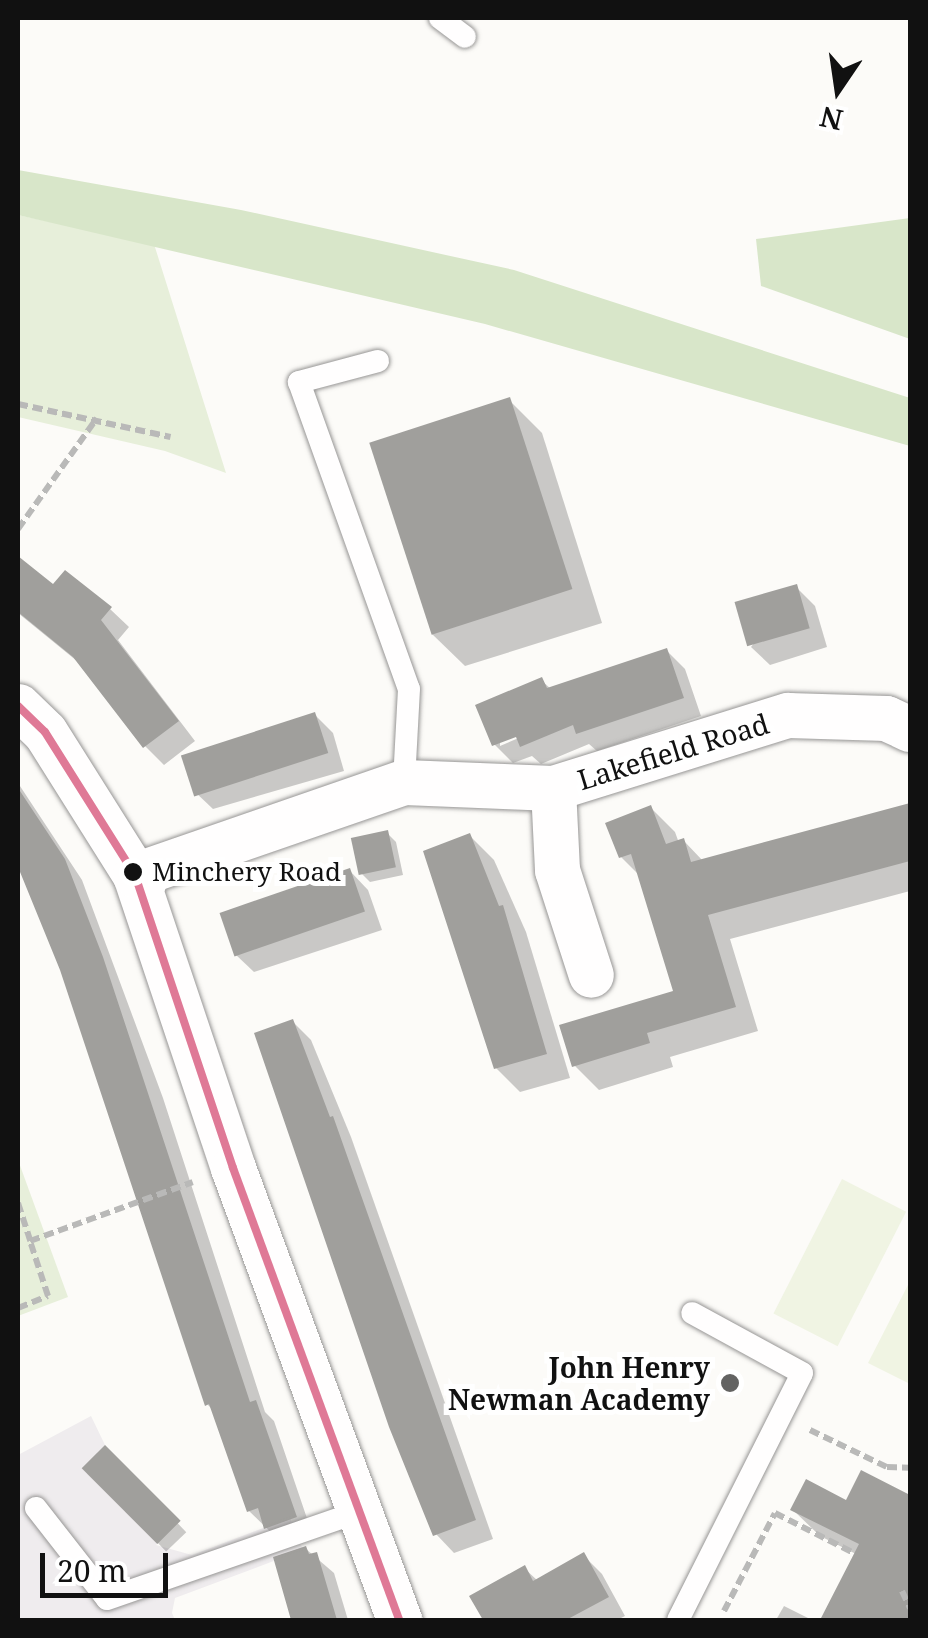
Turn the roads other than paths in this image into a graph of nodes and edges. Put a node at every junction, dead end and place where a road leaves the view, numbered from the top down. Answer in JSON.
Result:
{"nodes":[{"id":1,"x":440,"y":18,"type":"edge"},
{"id":2,"x":465,"y":37,"type":"dead end"},
{"id":3,"x":378,"y":361,"type":"dead end"},
{"id":4,"x":18,"y":706,"type":"edge"},
{"id":5,"x":910,"y":729,"type":"edge"},
{"id":6,"x":404,"y":782,"type":"junction"},
{"id":7,"x":553,"y":788,"type":"junction"},
{"id":8,"x":134,"y":874,"type":"junction"},
{"id":9,"x":591,"y":975,"type":"dead end"},
{"id":10,"x":692,"y":1313,"type":"dead end"},
{"id":11,"x":36,"y":1508,"type":"dead end"},
{"id":12,"x":358,"y":1512,"type":"junction"},
{"id":13,"x":399,"y":1620,"type":"edge"},
{"id":14,"x":678,"y":1620,"type":"edge"}],
"edges":[{"from":1,"to":2,"type":"lane"},
{"from":3,"to":6,"type":"lane"},
{"from":4,"to":8,"type":"street"},
{"from":5,"to":7,"type":"street","name":"Lakefield Road"},
{"from":6,"to":7,"type":"street","name":"Lakefield Road"},
{"from":6,"to":8,"type":"street","name":"Lakefield Road"},
{"from":7,"to":9,"type":"street","name":"Lakefield Road"},
{"from":8,"to":12,"type":"street"},
{"from":10,"to":14,"type":"lane"},
{"from":11,"to":12,"type":"lane"},
{"from":12,"to":13,"type":"street"}]}
